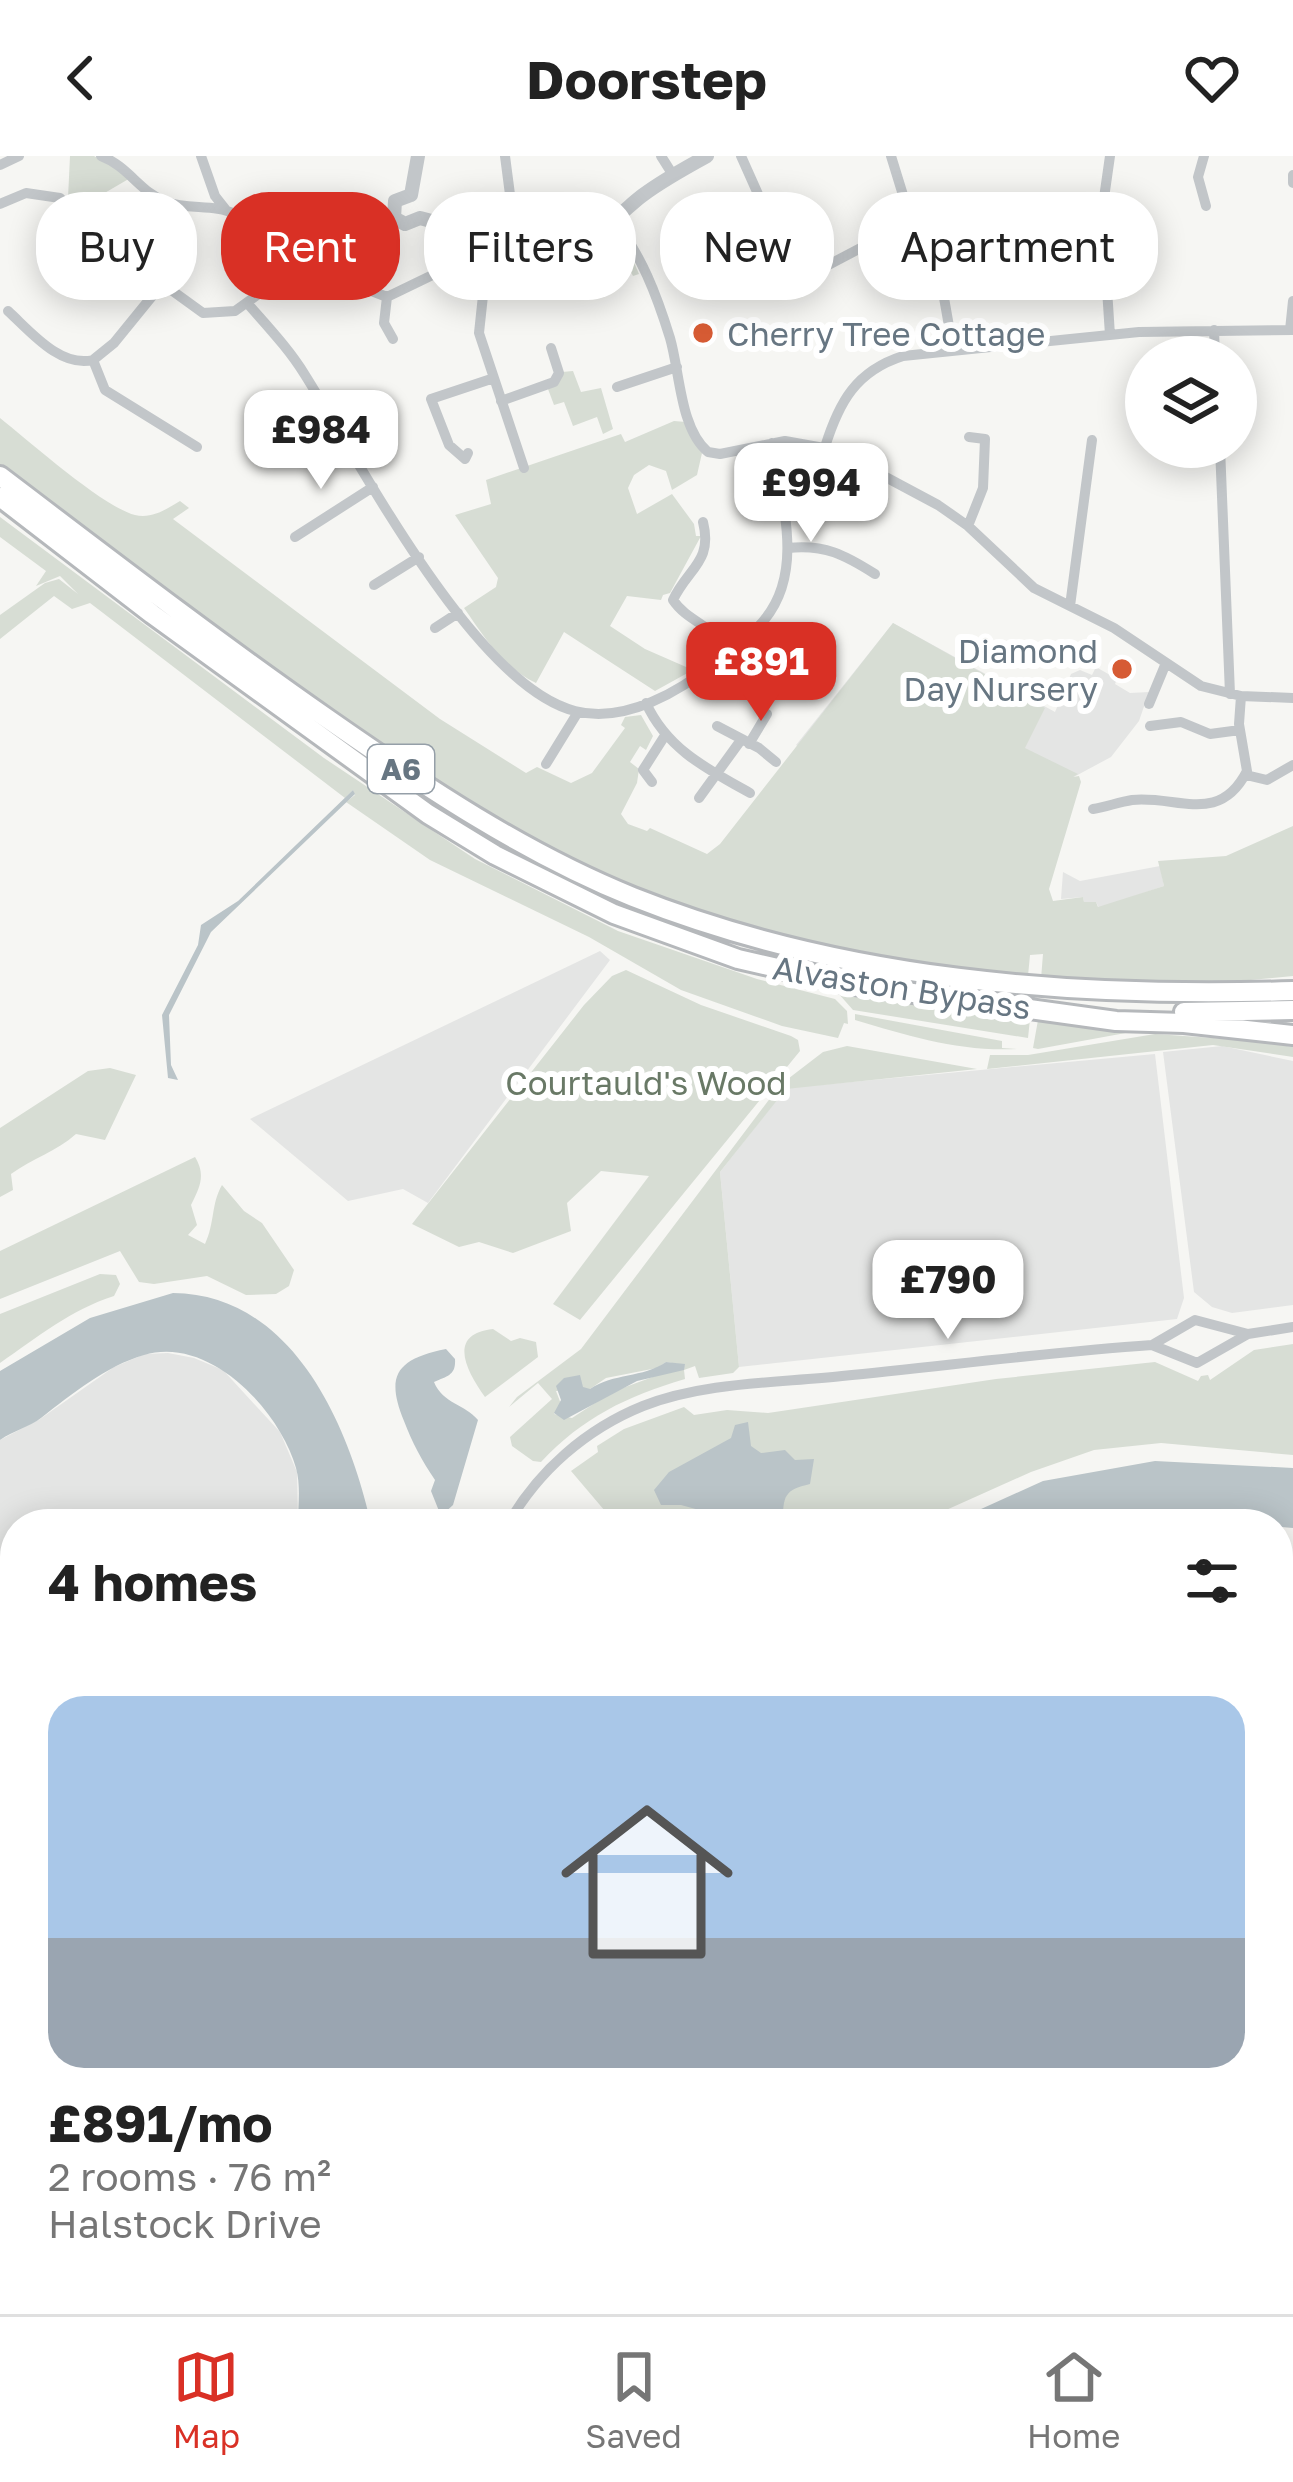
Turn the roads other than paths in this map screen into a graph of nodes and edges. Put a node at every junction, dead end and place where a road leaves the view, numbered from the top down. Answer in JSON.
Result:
{"nodes":[{"id":1,"x":19,"y":156,"type":"edge"},
{"id":2,"x":101,"y":156,"type":"edge"},
{"id":3,"x":136,"y":156,"type":"edge"},
{"id":4,"x":202,"y":156,"type":"edge"},
{"id":5,"x":418,"y":156,"type":"edge"},
{"id":6,"x":505,"y":156,"type":"edge"},
{"id":7,"x":661,"y":156,"type":"edge"},
{"id":8,"x":707,"y":156,"type":"edge"},
{"id":9,"x":741,"y":156,"type":"edge"},
{"id":10,"x":891,"y":156,"type":"edge"},
{"id":11,"x":1110,"y":156,"type":"edge"},
{"id":12,"x":1204,"y":156,"type":"edge"},
{"id":13,"x":0,"y":165,"type":"edge"},
{"id":14,"x":126,"y":170,"type":"junction"},
{"id":15,"x":673,"y":175,"type":"junction"},
{"id":16,"x":510,"y":192,"type":"edge"},
{"id":17,"x":758,"y":192,"type":"edge"},
{"id":18,"x":904,"y":192,"type":"edge"},
{"id":19,"x":36,"y":194,"type":"edge"},
{"id":20,"x":411,"y":195,"type":"junction"},
{"id":21,"x":400,"y":199,"type":"edge"},
{"id":22,"x":636,"y":203,"type":"edge"},
{"id":23,"x":0,"y":204,"type":"edge"},
{"id":24,"x":221,"y":204,"type":"edge"},
{"id":25,"x":1206,"y":206,"type":"dead end"},
{"id":26,"x":221,"y":210,"type":"edge"},
{"id":27,"x":420,"y":218,"type":"junction"},
{"id":28,"x":424,"y":219,"type":"edge"},
{"id":29,"x":400,"y":221,"type":"edge"},
{"id":30,"x":636,"y":251,"type":"edge"},
{"id":31,"x":149,"y":300,"type":"edge"},
{"id":32,"x":185,"y":300,"type":"edge"},
{"id":33,"x":252,"y":300,"type":"edge"},
{"id":34,"x":387,"y":300,"type":"edge"},
{"id":35,"x":481,"y":300,"type":"edge"},
{"id":36,"x":945,"y":300,"type":"edge"},
{"id":37,"x":1293,"y":301,"type":"edge"},
{"id":38,"x":248,"y":304,"type":"junction"},
{"id":39,"x":7,"y":308,"type":"edge"},
{"id":40,"x":1214,"y":330,"type":"junction"},
{"id":41,"x":1291,"y":330,"type":"edge"},
{"id":42,"x":1110,"y":335,"type":"junction"},
{"id":43,"x":1214,"y":336,"type":"edge"},
{"id":44,"x":393,"y":339,"type":"dead end"},
{"id":45,"x":551,"y":348,"type":"dead end"},
{"id":46,"x":953,"y":349,"type":"junction"},
{"id":47,"x":93,"y":360,"type":"junction"},
{"id":48,"x":677,"y":367,"type":"junction"},
{"id":49,"x":494,"y":378,"type":"junction"},
{"id":50,"x":623,"y":381,"type":"dead end"},
{"id":51,"x":431,"y":399,"type":"junction"},
{"id":52,"x":501,"y":401,"type":"junction"},
{"id":53,"x":417,"y":404,"type":"dead end"},
{"id":54,"x":969,"y":437,"type":"dead end"},
{"id":55,"x":1092,"y":440,"type":"dead end"},
{"id":56,"x":772,"y":442,"type":"junction"},
{"id":57,"x":197,"y":447,"type":"dead end"},
{"id":58,"x":825,"y":447,"type":"junction"},
{"id":59,"x":468,"y":454,"type":"dead end"},
{"id":60,"x":524,"y":468,"type":"dead end"},
{"id":61,"x":1221,"y":468,"type":"edge"},
{"id":62,"x":0,"y":476,"type":"edge"},
{"id":63,"x":373,"y":487,"type":"junction"},
{"id":64,"x":0,"y":497,"type":"edge"},
{"id":65,"x":704,"y":522,"type":"dead end"},
{"id":66,"x":968,"y":526,"type":"junction"},
{"id":67,"x":295,"y":537,"type":"dead end"},
{"id":68,"x":788,"y":548,"type":"junction"},
{"id":69,"x":419,"y":557,"type":"junction"},
{"id":70,"x":875,"y":574,"type":"dead end"},
{"id":71,"x":374,"y":586,"type":"dead end"},
{"id":72,"x":1070,"y":606,"type":"junction"},
{"id":73,"x":458,"y":613,"type":"junction"},
{"id":74,"x":435,"y":628,"type":"dead end"},
{"id":75,"x":748,"y":637,"type":"junction"},
{"id":76,"x":824,"y":646,"type":"dead end"},
{"id":77,"x":731,"y":649,"type":"junction"},
{"id":78,"x":1166,"y":663,"type":"junction"},
{"id":79,"x":1236,"y":695,"type":"junction"},
{"id":80,"x":1293,"y":698,"type":"edge"},
{"id":81,"x":646,"y":703,"type":"junction"},
{"id":82,"x":1148,"y":704,"type":"dead end"},
{"id":83,"x":578,"y":712,"type":"junction"},
{"id":84,"x":767,"y":714,"type":"dead end"},
{"id":85,"x":1170,"y":723,"type":"junction"},
{"id":86,"x":717,"y":726,"type":"dead end"},
{"id":87,"x":1150,"y":726,"type":"dead end"},
{"id":88,"x":1240,"y":730,"type":"junction"},
{"id":89,"x":664,"y":737,"type":"junction"},
{"id":90,"x":1171,"y":741,"type":"dead end"},
{"id":91,"x":745,"y":742,"type":"junction"},
{"id":92,"x":776,"y":762,"type":"dead end"},
{"id":93,"x":547,"y":764,"type":"dead end"},
{"id":94,"x":1293,"y":765,"type":"edge"},
{"id":95,"x":1246,"y":775,"type":"junction"},
{"id":96,"x":713,"y":779,"type":"junction"},
{"id":97,"x":652,"y":782,"type":"dead end"},
{"id":98,"x":750,"y":793,"type":"dead end"},
{"id":99,"x":699,"y":797,"type":"dead end"},
{"id":100,"x":1093,"y":809,"type":"dead end"},
{"id":101,"x":1293,"y":988,"type":"edge"},
{"id":102,"x":1293,"y":1010,"type":"edge"},
{"id":103,"x":1069,"y":1012,"type":"junction"},
{"id":104,"x":1293,"y":1035,"type":"edge"},
{"id":105,"x":1293,"y":1327,"type":"edge"},
{"id":106,"x":1215,"y":1328,"type":"junction"},
{"id":107,"x":1178,"y":1333,"type":"junction"},
{"id":108,"x":1248,"y":1334,"type":"junction"},
{"id":109,"x":1151,"y":1345,"type":"junction"},
{"id":110,"x":1216,"y":1350,"type":"junction"},
{"id":111,"x":1180,"y":1355,"type":"junction"},
{"id":112,"x":518,"y":1509,"type":"edge"}],
"edges":[{"from":1,"to":13,"type":"street"},
{"from":2,"to":14,"type":"street"},
{"from":3,"to":14,"type":"street"},
{"from":4,"to":24,"type":"street"},
{"from":5,"to":20,"type":"street"},
{"from":6,"to":16,"type":"street"},
{"from":7,"to":15,"type":"street"},
{"from":8,"to":15,"type":"street"},
{"from":9,"to":17,"type":"street"},
{"from":10,"to":18,"type":"street"},
{"from":11,"to":42,"type":"street"},
{"from":12,"to":25,"type":"street"},
{"from":14,"to":26,"type":"street"},
{"from":15,"to":22,"type":"street"},
{"from":19,"to":23,"type":"street"},
{"from":20,"to":21,"type":"street"},
{"from":20,"to":27,"type":"street"},
{"from":27,"to":28,"type":"street"},
{"from":27,"to":29,"type":"street"},
{"from":30,"to":48,"type":"street"},
{"from":31,"to":47,"type":"street"},
{"from":32,"to":38,"type":"street"},
{"from":33,"to":38,"type":"street"},
{"from":34,"to":44,"type":"street"},
{"from":35,"to":49,"type":"street"},
{"from":36,"to":46,"type":"street"},
{"from":37,"to":41,"type":"street"},
{"from":38,"to":63,"type":"street"},
{"from":39,"to":47,"type":"street"},
{"from":40,"to":41,"type":"street"},
{"from":40,"to":42,"type":"street"},
{"from":40,"to":43,"type":"street"},
{"from":42,"to":46,"type":"street"},
{"from":45,"to":52,"type":"street"},
{"from":46,"to":58,"type":"street"},
{"from":47,"to":57,"type":"street"},
{"from":48,"to":50,"type":"street"},
{"from":48,"to":56,"type":"street"},
{"from":49,"to":51,"type":"street"},
{"from":49,"to":52,"type":"street"},
{"from":51,"to":53,"type":"street"},
{"from":51,"to":59,"type":"street"},
{"from":52,"to":60,"type":"street"},
{"from":54,"to":66,"type":"street"},
{"from":55,"to":72,"type":"street"},
{"from":56,"to":58,"type":"street"},
{"from":56,"to":68,"type":"street"},
{"from":58,"to":66,"type":"street"},
{"from":61,"to":79,"type":"street"},
{"from":62,"to":101,"type":"highway","name":"Alvaston Bypass","number":"A6"},
{"from":63,"to":67,"type":"street"},
{"from":63,"to":69,"type":"street"},
{"from":64,"to":103,"type":"highway","name":"Alvaston Bypass","number":"A6"},
{"from":65,"to":77,"type":"street"},
{"from":66,"to":72,"type":"street"},
{"from":68,"to":70,"type":"street"},
{"from":68,"to":75,"type":"street"},
{"from":69,"to":71,"type":"street"},
{"from":69,"to":73,"type":"street"},
{"from":72,"to":78,"type":"street"},
{"from":73,"to":74,"type":"street"},
{"from":73,"to":83,"type":"street"},
{"from":75,"to":76,"type":"street"},
{"from":75,"to":77,"type":"street"},
{"from":77,"to":81,"type":"street"},
{"from":78,"to":79,"type":"street"},
{"from":78,"to":82,"type":"street"},
{"from":79,"to":80,"type":"street"},
{"from":79,"to":88,"type":"street"},
{"from":81,"to":83,"type":"street"},
{"from":81,"to":89,"type":"street"},
{"from":83,"to":93,"type":"street"},
{"from":84,"to":91,"type":"street"},
{"from":85,"to":87,"type":"street"},
{"from":85,"to":88,"type":"street"},
{"from":85,"to":90,"type":"street"},
{"from":86,"to":91,"type":"street"},
{"from":88,"to":95,"type":"street"},
{"from":89,"to":96,"type":"street"},
{"from":89,"to":97,"type":"street"},
{"from":91,"to":92,"type":"street"},
{"from":91,"to":96,"type":"street"},
{"from":94,"to":95,"type":"street"},
{"from":95,"to":100,"type":"street"},
{"from":96,"to":98,"type":"street"},
{"from":96,"to":99,"type":"street"},
{"from":102,"to":103,"type":"highway"},
{"from":103,"to":104,"type":"highway","name":"Alvaston Bypass","number":"A6"},
{"from":105,"to":108,"type":"street"},
{"from":106,"to":107,"type":"street"},
{"from":106,"to":108,"type":"street"},
{"from":106,"to":110,"type":"street"},
{"from":107,"to":109,"type":"street"},
{"from":107,"to":111,"type":"street"},
{"from":108,"to":110,"type":"street"},
{"from":109,"to":111,"type":"street"},
{"from":109,"to":112,"type":"street"},
{"from":110,"to":111,"type":"street"}]}
